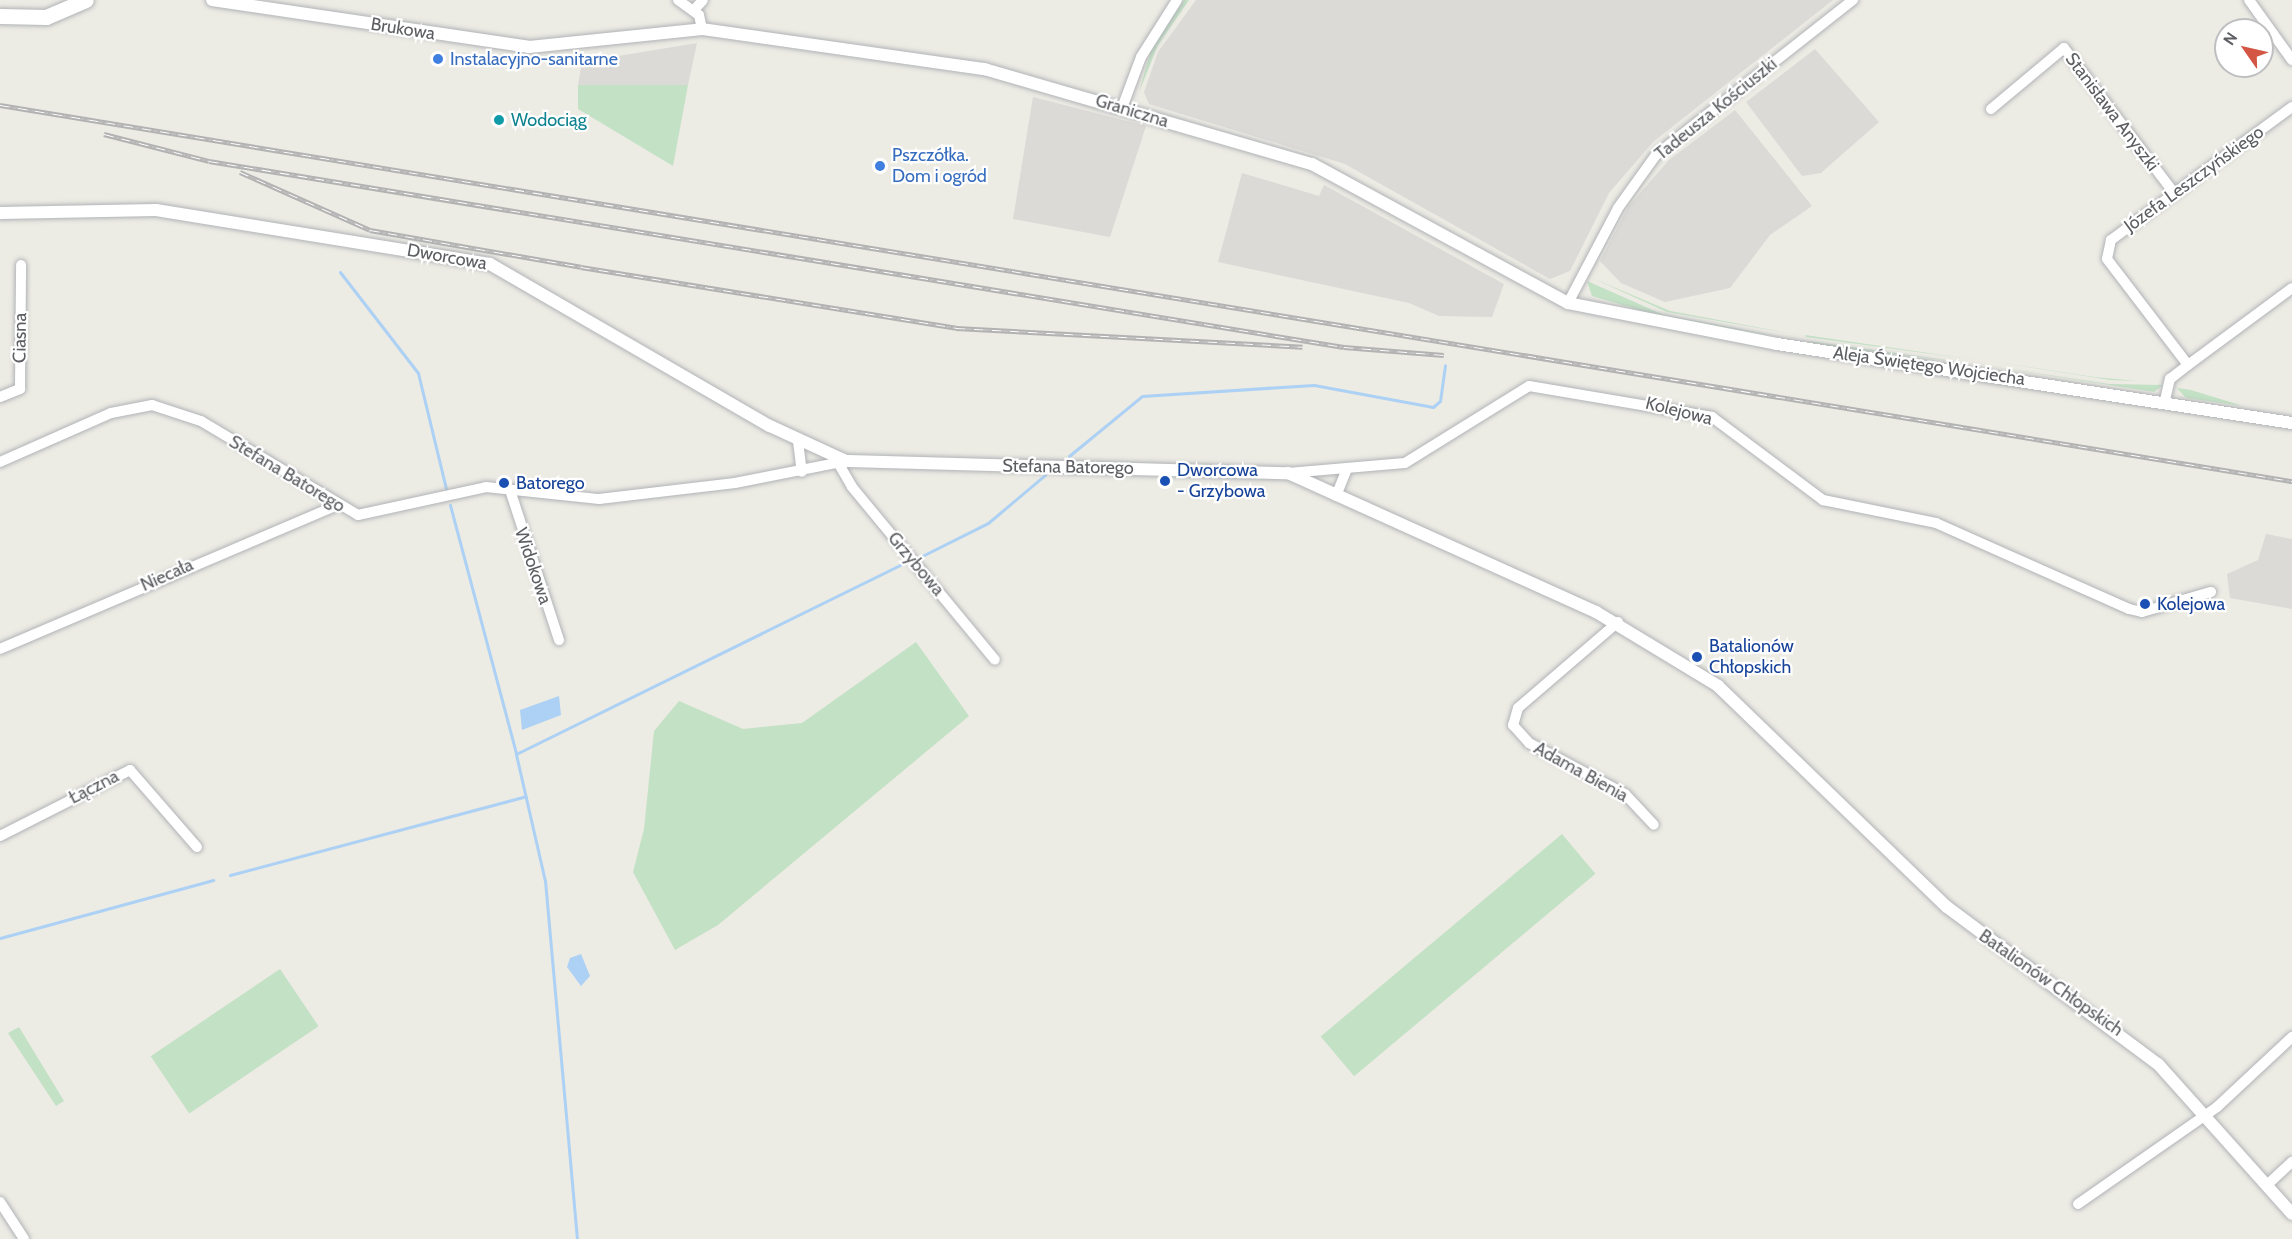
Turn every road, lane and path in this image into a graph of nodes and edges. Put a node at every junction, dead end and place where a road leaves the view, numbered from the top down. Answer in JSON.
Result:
{"nodes":[{"id":1,"x":86,"y":0,"type":"edge"},
{"id":2,"x":212,"y":0,"type":"edge"},
{"id":3,"x":678,"y":0,"type":"edge"},
{"id":4,"x":704,"y":0,"type":"edge"},
{"id":5,"x":1177,"y":0,"type":"edge"},
{"id":6,"x":1853,"y":0,"type":"edge"},
{"id":7,"x":2249,"y":0,"type":"edge"},
{"id":8,"x":58,"y":7,"type":"edge"},
{"id":9,"x":694,"y":10,"type":"junction"},
{"id":10,"x":0,"y":16,"type":"edge"},
{"id":11,"x":702,"y":29,"type":"junction"},
{"id":12,"x":2292,"y":60,"type":"edge"},
{"id":13,"x":2292,"y":107,"type":"edge"},
{"id":14,"x":1122,"y":108,"type":"junction"},
{"id":15,"x":1991,"y":109,"type":"dead end"},
{"id":16,"x":2175,"y":194,"type":"junction"},
{"id":17,"x":0,"y":213,"type":"edge"},
{"id":18,"x":21,"y":265,"type":"dead end"},
{"id":19,"x":2292,"y":288,"type":"edge"},
{"id":20,"x":1568,"y":303,"type":"junction"},
{"id":21,"x":2188,"y":364,"type":"junction"},
{"id":22,"x":1529,"y":386,"type":"joint"},
{"id":23,"x":0,"y":397,"type":"edge"},
{"id":24,"x":2165,"y":400,"type":"junction"},
{"id":25,"x":2292,"y":423,"type":"edge"},
{"id":26,"x":798,"y":441,"type":"junction"},
{"id":27,"x":0,"y":462,"type":"edge"},
{"id":28,"x":843,"y":463,"type":"junction"},
{"id":29,"x":1347,"y":469,"type":"junction"},
{"id":30,"x":802,"y":472,"type":"junction"},
{"id":31,"x":1288,"y":473,"type":"junction"},
{"id":32,"x":510,"y":490,"type":"junction"},
{"id":33,"x":1336,"y":496,"type":"junction"},
{"id":34,"x":335,"y":506,"type":"junction"},
{"id":35,"x":2211,"y":592,"type":"dead end"},
{"id":36,"x":1618,"y":622,"type":"junction"},
{"id":37,"x":558,"y":640,"type":"dead end"},
{"id":38,"x":0,"y":649,"type":"edge"},
{"id":39,"x":995,"y":660,"type":"dead end"},
{"id":40,"x":1654,"y":825,"type":"dead end"},
{"id":41,"x":0,"y":836,"type":"edge"},
{"id":42,"x":197,"y":847,"type":"dead end"},
{"id":43,"x":2292,"y":1037,"type":"edge"},
{"id":44,"x":2205,"y":1112,"type":"junction"},
{"id":45,"x":2292,"y":1162,"type":"edge"},
{"id":46,"x":2268,"y":1185,"type":"junction"},
{"id":47,"x":0,"y":1202,"type":"edge"},
{"id":48,"x":2078,"y":1204,"type":"dead end"},
{"id":49,"x":2292,"y":1214,"type":"edge"},
{"id":50,"x":24,"y":1239,"type":"edge"}],
"edges":[{"from":1,"to":8,"type":"main road"},
{"from":2,"to":11,"type":"street","name":"Brukowa"},
{"from":3,"to":9,"type":"street"},
{"from":4,"to":9,"type":"street"},
{"from":5,"to":14,"type":"street"},
{"from":6,"to":20,"type":"street","name":"Tadeusza Kościuszki"},
{"from":7,"to":12,"type":"street"},
{"from":8,"to":10,"type":"main road"},
{"from":9,"to":11,"type":"street"},
{"from":11,"to":14,"type":"street","name":"Graniczna"},
{"from":13,"to":16,"type":"street","name":"Józefa Leszczyńskiego"},
{"from":14,"to":20,"type":"street","name":"Graniczna"},
{"from":15,"to":16,"type":"street","name":"Stanisława Anyszki"},
{"from":16,"to":21,"type":"street","name":"Józefa Leszczyńskiego"},
{"from":17,"to":26,"type":"street","name":"Dworcowa"},
{"from":18,"to":23,"type":"street","name":"Ciasna"},
{"from":19,"to":21,"type":"street"},
{"from":20,"to":24,"type":"street","name":"Aleja Świętego Wojciecha"},
{"from":21,"to":24,"type":"street"},
{"from":22,"to":29,"type":"street","name":"Stefana Batorego"},
{"from":22,"to":35,"type":"street","name":"Kolejowa"},
{"from":24,"to":25,"type":"street","name":"Aleja Świętego Wojciecha"},
{"from":26,"to":28,"type":"street","name":"Dworcowa"},
{"from":26,"to":30,"type":"street"},
{"from":27,"to":34,"type":"street","name":"Stefana Batorego"},
{"from":28,"to":30,"type":"street","name":"Stefana Batorego"},
{"from":28,"to":31,"type":"street","name":"Stefana Batorego"},
{"from":28,"to":39,"type":"street","name":"Grzybowa"},
{"from":29,"to":31,"type":"street","name":"Stefana Batorego"},
{"from":29,"to":33,"type":"street"},
{"from":30,"to":32,"type":"street","name":"Stefana Batorego"},
{"from":31,"to":33,"type":"street","name":"Batalionów Chłopskich"},
{"from":32,"to":34,"type":"street","name":"Stefana Batorego"},
{"from":32,"to":37,"type":"street","name":"Widokowa"},
{"from":33,"to":36,"type":"street","name":"Batalionów Chłopskich"},
{"from":34,"to":38,"type":"street","name":"Niecała"},
{"from":36,"to":40,"type":"street","name":"Adama Bienia"},
{"from":36,"to":44,"type":"street","name":"Batalionów Chłopskich"},
{"from":41,"to":42,"type":"street","name":"Łączna"},
{"from":43,"to":44,"type":"street"},
{"from":44,"to":46,"type":"street","name":"Batalionów Chłopskich"},
{"from":44,"to":48,"type":"street"},
{"from":45,"to":46,"type":"street"},
{"from":46,"to":49,"type":"street","name":"Batalionów Chłopskich"},
{"from":47,"to":50,"type":"street"}]}
